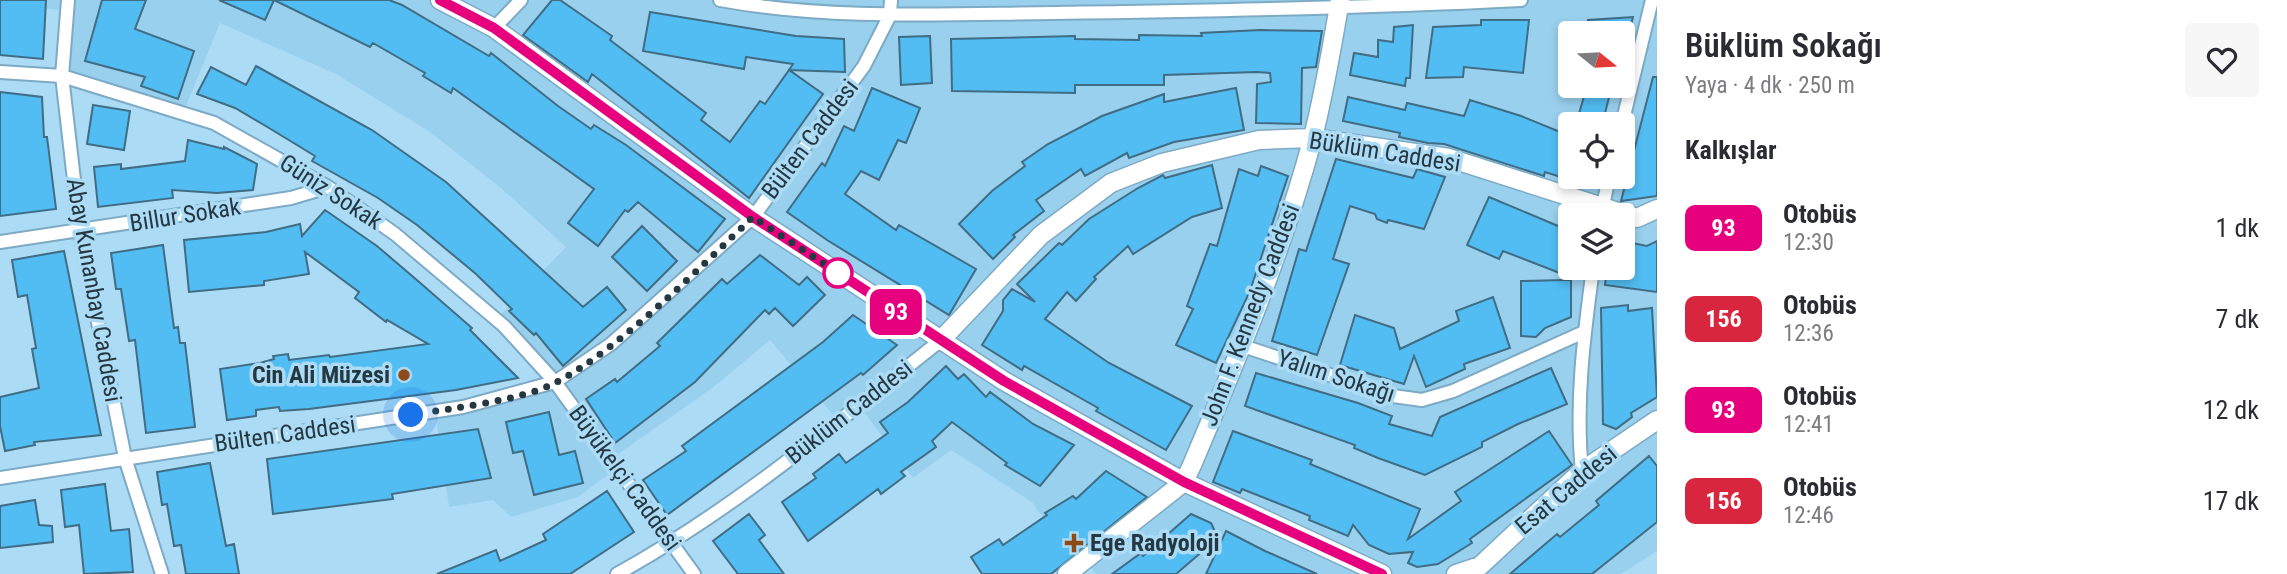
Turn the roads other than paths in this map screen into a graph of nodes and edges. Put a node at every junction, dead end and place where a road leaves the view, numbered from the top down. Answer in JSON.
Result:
{"nodes":[{"id":1,"x":68,"y":0,"type":"edge"},
{"id":2,"x":440,"y":0,"type":"edge"},
{"id":3,"x":522,"y":0,"type":"edge"},
{"id":4,"x":720,"y":0,"type":"edge"},
{"id":5,"x":891,"y":0,"type":"edge"},
{"id":6,"x":1521,"y":0,"type":"edge"},
{"id":7,"x":1652,"y":0,"type":"edge"},
{"id":8,"x":1339,"y":4,"type":"edge"},
{"id":9,"x":890,"y":15,"type":"junction"},
{"id":10,"x":494,"y":28,"type":"junction"},
{"id":11,"x":0,"y":72,"type":"edge"},
{"id":12,"x":62,"y":76,"type":"junction"},
{"id":13,"x":1625,"y":112,"type":"edge"},
{"id":14,"x":1313,"y":138,"type":"junction"},
{"id":15,"x":328,"y":187,"type":"junction"},
{"id":16,"x":1579,"y":203,"type":"edge"},
{"id":17,"x":1657,"y":209,"type":"edge"},
{"id":18,"x":753,"y":217,"type":"junction"},
{"id":19,"x":1635,"y":218,"type":"edge"},
{"id":20,"x":80,"y":232,"type":"junction"},
{"id":21,"x":0,"y":242,"type":"edge"},
{"id":22,"x":1592,"y":280,"type":"edge"},
{"id":23,"x":1584,"y":332,"type":"junction"},
{"id":24,"x":940,"y":341,"type":"junction"},
{"id":25,"x":1243,"y":346,"type":"junction"},
{"id":26,"x":555,"y":383,"type":"junction"},
{"id":27,"x":1657,"y":420,"type":"edge"},
{"id":28,"x":125,"y":458,"type":"junction"},
{"id":29,"x":1582,"y":471,"type":"junction"},
{"id":30,"x":0,"y":478,"type":"edge"},
{"id":31,"x":1184,"y":482,"type":"junction"},
{"id":32,"x":673,"y":543,"type":"junction"},
{"id":33,"x":1479,"y":570,"type":"edge"},
{"id":34,"x":162,"y":574,"type":"edge"},
{"id":35,"x":617,"y":574,"type":"edge"},
{"id":36,"x":694,"y":574,"type":"edge"},
{"id":37,"x":1068,"y":574,"type":"edge"},
{"id":38,"x":1382,"y":574,"type":"edge"},
{"id":39,"x":1457,"y":574,"type":"edge"}],
"edges":[{"from":1,"to":12,"type":"street","name":"Abay Kunanbay Caddesi"},
{"from":2,"to":10,"type":"main road"},
{"from":3,"to":10,"type":"street"},
{"from":4,"to":9,"type":"street"},
{"from":5,"to":9,"type":"street","name":"Bülten Caddesi"},
{"from":6,"to":8,"type":"street"},
{"from":7,"to":13,"type":"street"},
{"from":8,"to":9,"type":"street"},
{"from":8,"to":14,"type":"main road","name":"John F. Kennedy Caddesi"},
{"from":9,"to":18,"type":"street","name":"Bülten Caddesi"},
{"from":10,"to":18,"type":"main road"},
{"from":11,"to":12,"type":"street","name":"Güniz Sokak"},
{"from":12,"to":15,"type":"street","name":"Güniz Sokak"},
{"from":12,"to":20,"type":"street","name":"Abay Kunanbay Caddesi"},
{"from":14,"to":16,"type":"main road","name":"Büklüm Caddesi"},
{"from":14,"to":24,"type":"main road","name":"Büklüm Caddesi"},
{"from":14,"to":25,"type":"main road","name":"John F. Kennedy Caddesi"},
{"from":15,"to":20,"type":"street","name":"Billur Sokak"},
{"from":15,"to":26,"type":"street","name":"Güniz Sokak"},
{"from":17,"to":19,"type":"main road","name":"Büklüm Caddesi"},
{"from":18,"to":24,"type":"main road"},
{"from":18,"to":26,"type":"street","name":"Bülten Caddesi"},
{"from":20,"to":21,"type":"street","name":"Billur Sokak"},
{"from":20,"to":28,"type":"street","name":"Abay Kunanbay Caddesi"},
{"from":22,"to":23,"type":"street"},
{"from":23,"to":25,"type":"street","name":"Yalım Sokağı"},
{"from":23,"to":29,"type":"street"},
{"from":24,"to":31,"type":"main road"},
{"from":24,"to":32,"type":"street","name":"Büklüm Caddesi"},
{"from":25,"to":31,"type":"main road","name":"John F. Kennedy Caddesi"},
{"from":26,"to":28,"type":"street","name":"Bülten Caddesi"},
{"from":26,"to":32,"type":"street","name":"Büyükelçi Caddesi"},
{"from":27,"to":29,"type":"main road","name":"Esat Caddesi"},
{"from":28,"to":30,"type":"street","name":"Bülten Caddesi"},
{"from":28,"to":34,"type":"street","name":"Abay Kunanbay Caddesi"},
{"from":29,"to":33,"type":"main road","name":"Esat Caddesi"},
{"from":31,"to":37,"type":"main road","name":"John F. Kennedy Caddesi"},
{"from":31,"to":38,"type":"main road"},
{"from":32,"to":35,"type":"street","name":"Büklüm Caddesi"},
{"from":32,"to":36,"type":"street","name":"Büyükelçi Caddesi"},
{"from":33,"to":39,"type":"main road"}]}
